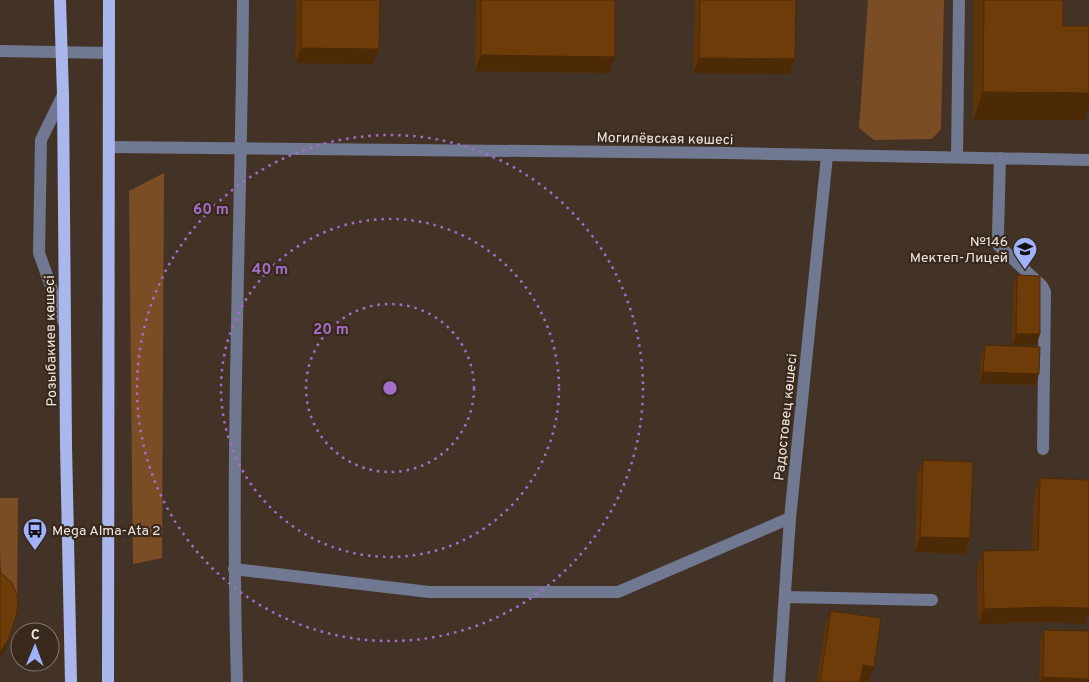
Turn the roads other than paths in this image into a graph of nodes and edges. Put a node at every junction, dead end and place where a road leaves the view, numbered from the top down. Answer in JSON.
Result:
{"nodes":[{"id":1,"x":60,"y":0,"type":"edge"},
{"id":2,"x":109,"y":0,"type":"edge"},
{"id":3,"x":243,"y":0,"type":"edge"},
{"id":4,"x":960,"y":0,"type":"edge"},
{"id":5,"x":0,"y":51,"type":"edge"},
{"id":6,"x":61,"y":51,"type":"junction"},
{"id":7,"x":108,"y":53,"type":"junction"},
{"id":8,"x":63,"y":95,"type":"junction"},
{"id":9,"x":109,"y":147,"type":"junction"},
{"id":10,"x":242,"y":149,"type":"junction"},
{"id":11,"x":827,"y":156,"type":"junction"},
{"id":12,"x":957,"y":157,"type":"junction"},
{"id":13,"x":1000,"y":158,"type":"junction"},
{"id":14,"x":1089,"y":160,"type":"edge"},
{"id":15,"x":66,"y":329,"type":"junction"},
{"id":16,"x":1044,"y":449,"type":"dead end"},
{"id":17,"x":790,"y":518,"type":"junction"},
{"id":18,"x":234,"y":569,"type":"junction"},
{"id":19,"x":785,"y":597,"type":"junction"},
{"id":20,"x":932,"y":600,"type":"dead end"},
{"id":21,"x":71,"y":682,"type":"edge"},
{"id":22,"x":108,"y":682,"type":"edge"},
{"id":23,"x":237,"y":682,"type":"edge"},
{"id":24,"x":779,"y":682,"type":"edge"}],
"edges":[{"from":1,"to":6,"type":"main road","name":"Розыбакиев көшесі"},
{"from":2,"to":7,"type":"main road"},
{"from":3,"to":10,"type":"street"},
{"from":4,"to":12,"type":"street"},
{"from":5,"to":6,"type":"street"},
{"from":6,"to":7,"type":"street"},
{"from":6,"to":8,"type":"main road","name":"Розыбакиев көшесі"},
{"from":7,"to":9,"type":"main road"},
{"from":8,"to":15,"type":"main road","name":"Розыбакиев көшесі"},
{"from":8,"to":15,"type":"street"},
{"from":9,"to":10,"type":"street","name":"Могилёвская көшесі"},
{"from":9,"to":22,"type":"main road"},
{"from":10,"to":11,"type":"street","name":"Могилёвская көшесі"},
{"from":10,"to":18,"type":"street"},
{"from":11,"to":12,"type":"street","name":"Могилёвская көшесі"},
{"from":11,"to":17,"type":"street","name":"Радостовец көшесі"},
{"from":12,"to":13,"type":"street","name":"Могилёвская көшесі"},
{"from":13,"to":14,"type":"street","name":"Могилёвская көшесі"},
{"from":13,"to":16,"type":"street"},
{"from":15,"to":21,"type":"main road","name":"Розыбакиев көшесі"},
{"from":17,"to":18,"type":"street"},
{"from":17,"to":19,"type":"street","name":"Радостовец көшесі"},
{"from":18,"to":23,"type":"street"},
{"from":19,"to":20,"type":"street"},
{"from":19,"to":24,"type":"street","name":"Радостовец көшесі"}]}
